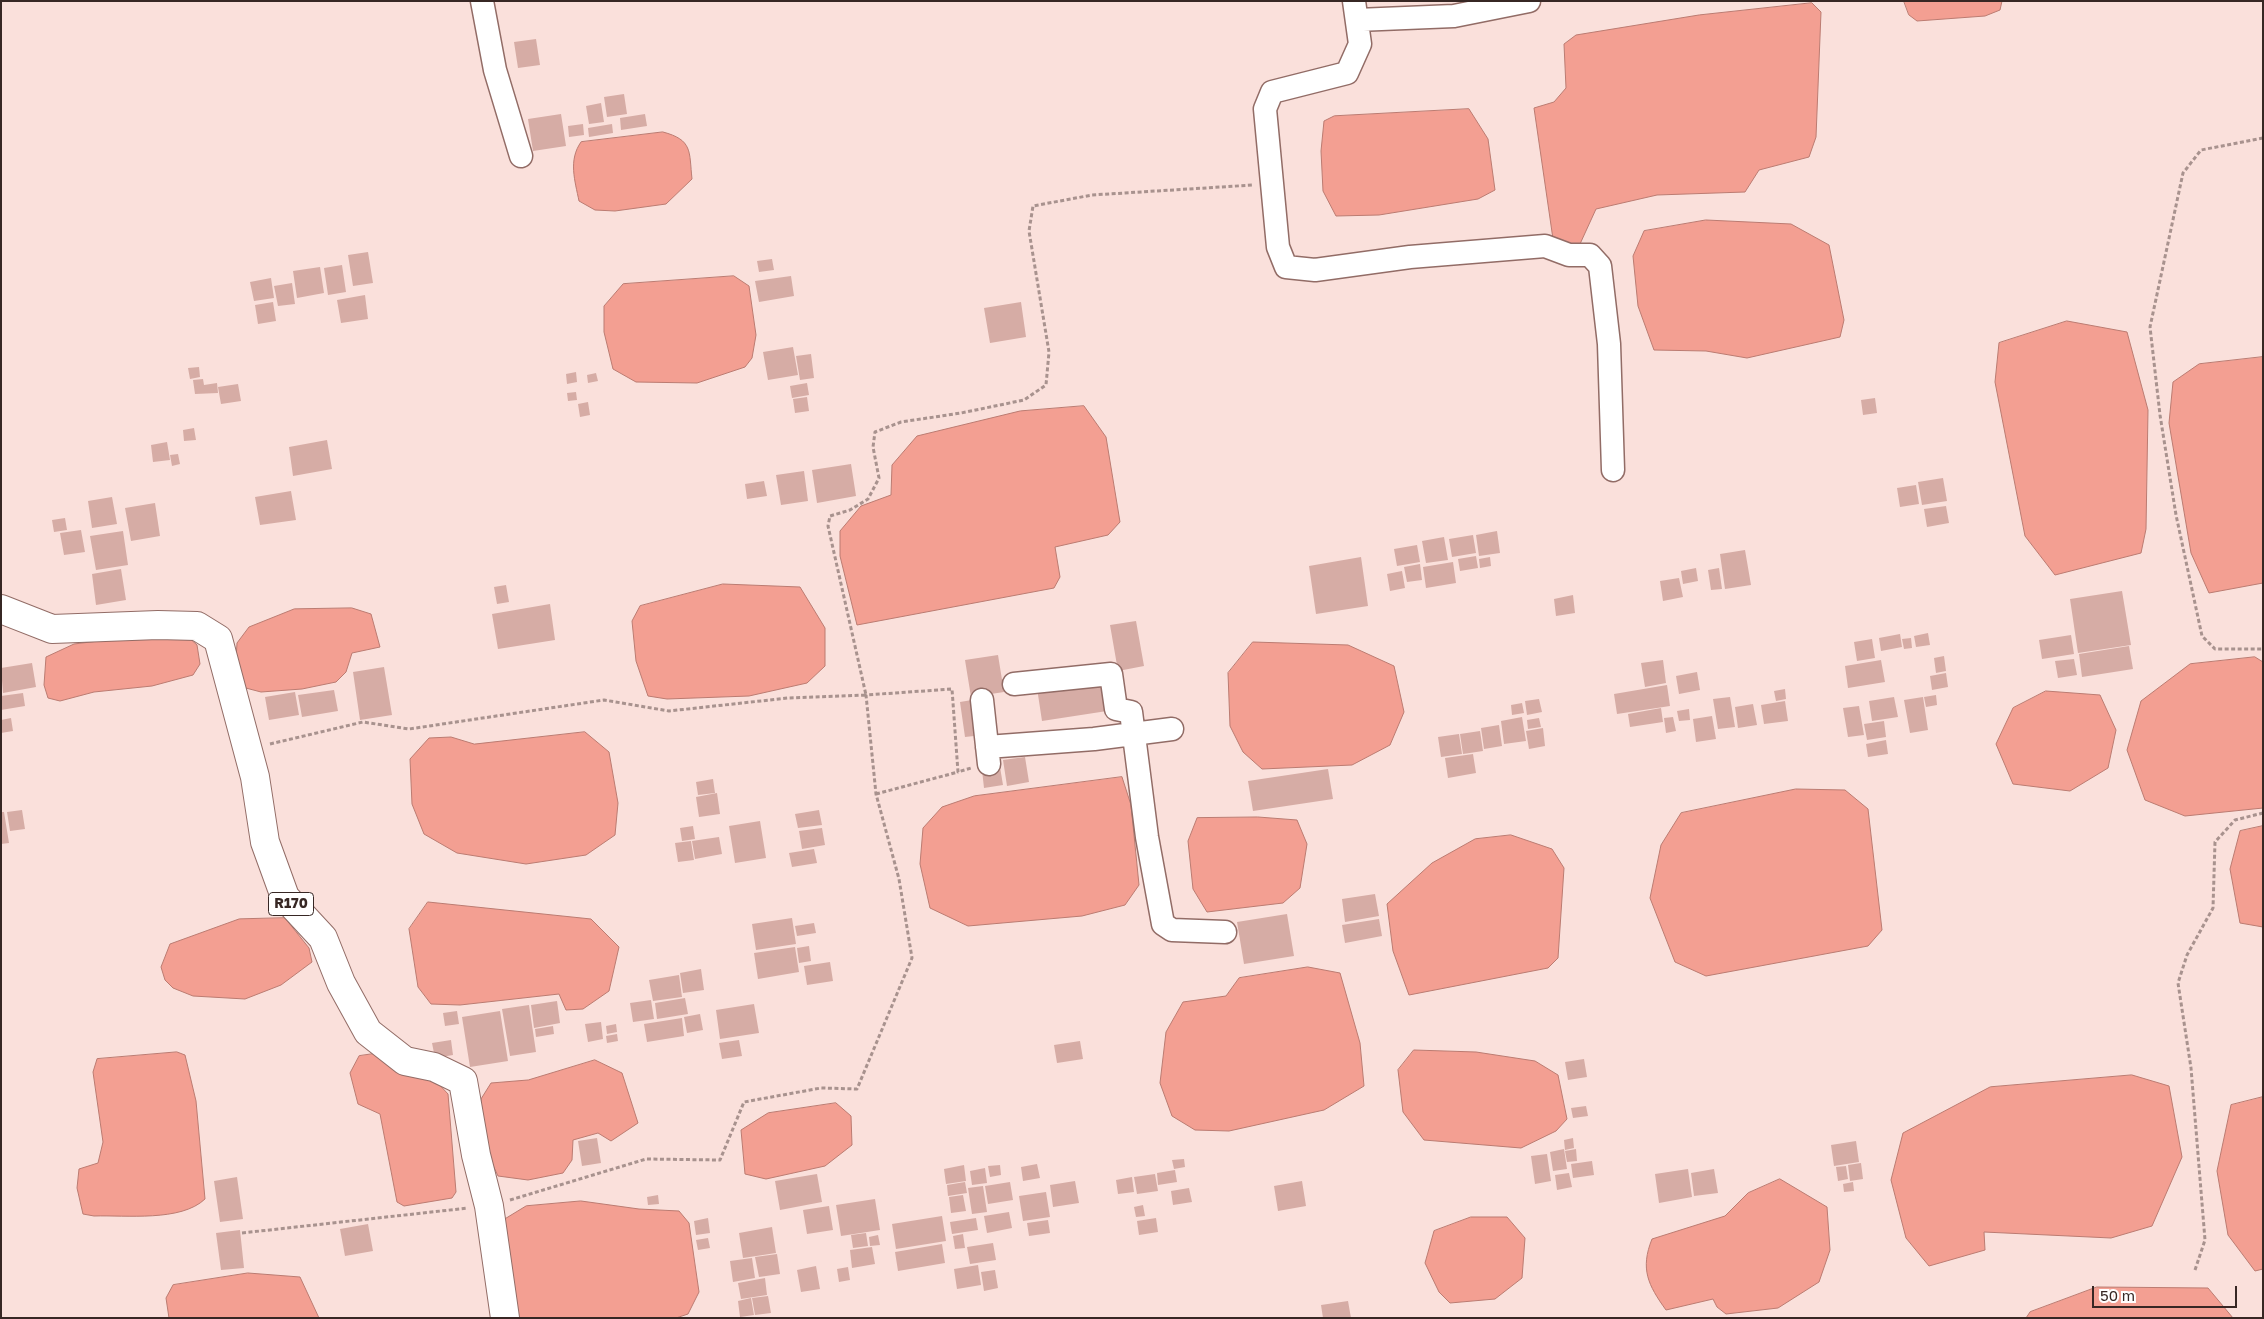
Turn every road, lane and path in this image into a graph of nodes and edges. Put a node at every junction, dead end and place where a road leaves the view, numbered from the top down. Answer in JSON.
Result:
{"nodes":[{"id":1,"x":482,"y":1,"type":"edge"},
{"id":2,"x":1529,"y":1,"type":"edge"},
{"id":3,"x":1355,"y":11,"type":"edge"},
{"id":4,"x":2263,"y":138,"type":"edge"},
{"id":5,"x":521,"y":156,"type":"dead end"},
{"id":6,"x":1272,"y":184,"type":"junction"},
{"id":7,"x":1613,"y":470,"type":"dead end"},
{"id":8,"x":1,"y":610,"type":"edge"},
{"id":9,"x":2263,"y":649,"type":"edge"},
{"id":10,"x":1014,"y":684,"type":"dead end"},
{"id":11,"x":866,"y":696,"type":"junction"},
{"id":12,"x":982,"y":700,"type":"dead end"},
{"id":13,"x":1172,"y":729,"type":"dead end"},
{"id":14,"x":1136,"y":733,"type":"junction"},
{"id":15,"x":248,"y":749,"type":"junction"},
{"id":16,"x":988,"y":755,"type":"junction"},
{"id":17,"x":958,"y":772,"type":"junction"},
{"id":18,"x":876,"y":794,"type":"junction"},
{"id":19,"x":2263,"y":814,"type":"edge"},
{"id":20,"x":1225,"y":932,"type":"dead end"},
{"id":21,"x":489,"y":1206,"type":"junction"},
{"id":22,"x":242,"y":1233,"type":"dead end"},
{"id":23,"x":2195,"y":1270,"type":"dead end"},
{"id":24,"x":505,"y":1318,"type":"edge"}],
"edges":[{"from":1,"to":5,"type":"street"},
{"from":2,"to":3,"type":"street"},
{"from":3,"to":6,"type":"street"},
{"from":4,"to":9,"type":"path"},
{"from":6,"to":7,"type":"street"},
{"from":6,"to":11,"type":"path"},
{"from":8,"to":15,"type":"main road","number":"R170"},
{"from":10,"to":14,"type":"street"},
{"from":11,"to":15,"type":"path"},
{"from":11,"to":17,"type":"path"},
{"from":11,"to":18,"type":"path"},
{"from":12,"to":16,"type":"street"},
{"from":13,"to":14,"type":"street"},
{"from":14,"to":16,"type":"street"},
{"from":14,"to":20,"type":"street"},
{"from":15,"to":21,"type":"main road","number":"R170"},
{"from":16,"to":17,"type":"path"},
{"from":17,"to":18,"type":"path"},
{"from":18,"to":21,"type":"path"},
{"from":19,"to":23,"type":"path"},
{"from":21,"to":22,"type":"path"},
{"from":21,"to":24,"type":"main road","number":"R170"}]}
